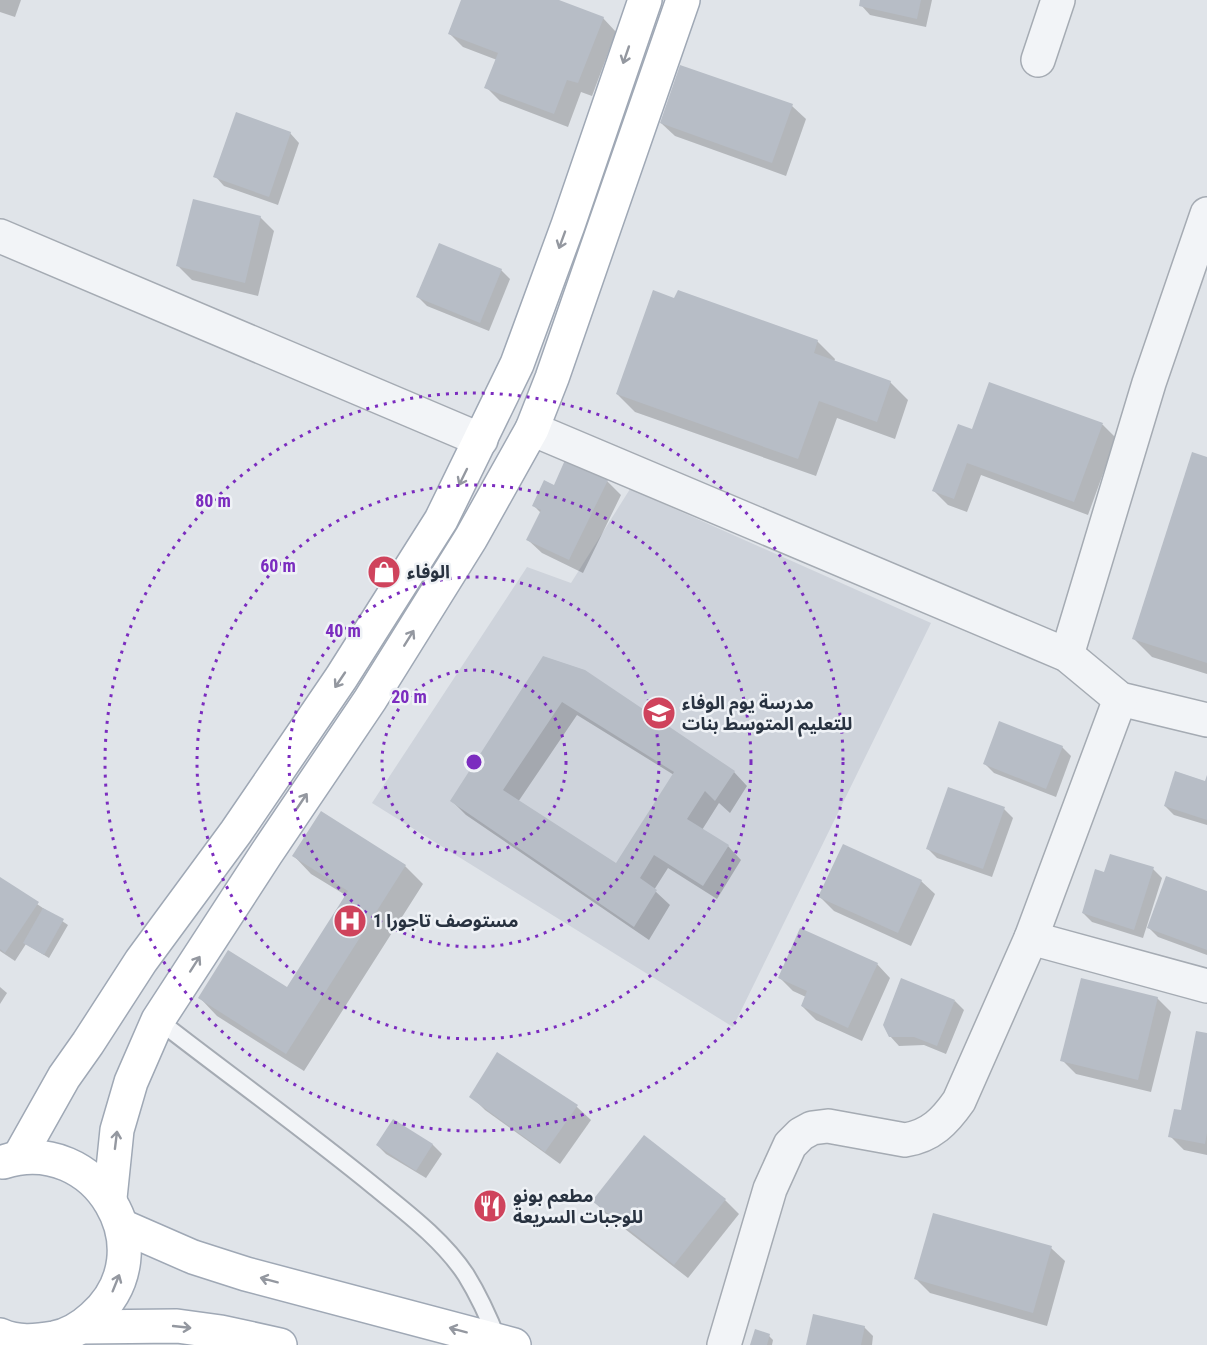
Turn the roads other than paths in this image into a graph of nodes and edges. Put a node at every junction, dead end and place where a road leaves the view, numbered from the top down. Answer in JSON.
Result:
{"nodes":[{"id":1,"x":645,"y":0,"type":"edge"},
{"id":2,"x":683,"y":0,"type":"edge"},
{"id":3,"x":1058,"y":0,"type":"edge"},
{"id":4,"x":1038,"y":60,"type":"dead end"},
{"id":5,"x":1207,"y":214,"type":"edge"},
{"id":6,"x":0,"y":236,"type":"edge"},
{"id":7,"x":532,"y":429,"type":"junction"},
{"id":8,"x":481,"y":440,"type":"junction"},
{"id":9,"x":1067,"y":655,"type":"junction"},
{"id":10,"x":1120,"y":699,"type":"junction"},
{"id":11,"x":1207,"y":720,"type":"edge"},
{"id":12,"x":236,"y":832,"type":"junction"},
{"id":13,"x":266,"y":854,"type":"junction"},
{"id":14,"x":1031,"y":938,"type":"junction"},
{"id":15,"x":1207,"y":986,"type":"edge"},
{"id":16,"x":158,"y":1020,"type":"junction"},
{"id":17,"x":10,"y":1160,"type":"edge"},
{"id":18,"x":116,"y":1212,"type":"junction"},
{"id":19,"x":0,"y":1335,"type":"edge"},
{"id":20,"x":66,"y":1336,"type":"edge"},
{"id":21,"x":506,"y":1343,"type":"edge"},
{"id":22,"x":280,"y":1345,"type":"edge"},
{"id":23,"x":724,"y":1345,"type":"edge"}],
"edges":[{"from":1,"to":8,"type":"main road","one_way":true},
{"from":2,"to":7,"type":"main road"},
{"from":3,"to":4,"type":"street"},
{"from":5,"to":9,"type":"street"},
{"from":6,"to":8,"type":"street"},
{"from":7,"to":9,"type":"street"},
{"from":13,"to":7,"type":"main road","one_way":true},
{"from":8,"to":12,"type":"main road","one_way":true},
{"from":9,"to":10,"type":"street"},
{"from":10,"to":11,"type":"street"},
{"from":10,"to":14,"type":"street"},
{"from":12,"to":13,"type":"main road"},
{"from":12,"to":17,"type":"main road"},
{"from":16,"to":13,"type":"main road","one_way":true},
{"from":14,"to":15,"type":"street"},
{"from":14,"to":23,"type":"street"},
{"from":18,"to":16,"type":"main road","one_way":true},
{"from":16,"to":21,"type":"lane"},
{"from":17,"to":18,"type":"main road"},
{"from":20,"to":18,"type":"main road","one_way":true},
{"from":21,"to":18,"type":"main road","one_way":true},
{"from":19,"to":20,"type":"main road"},
{"from":20,"to":22,"type":"main road","one_way":true}]}
